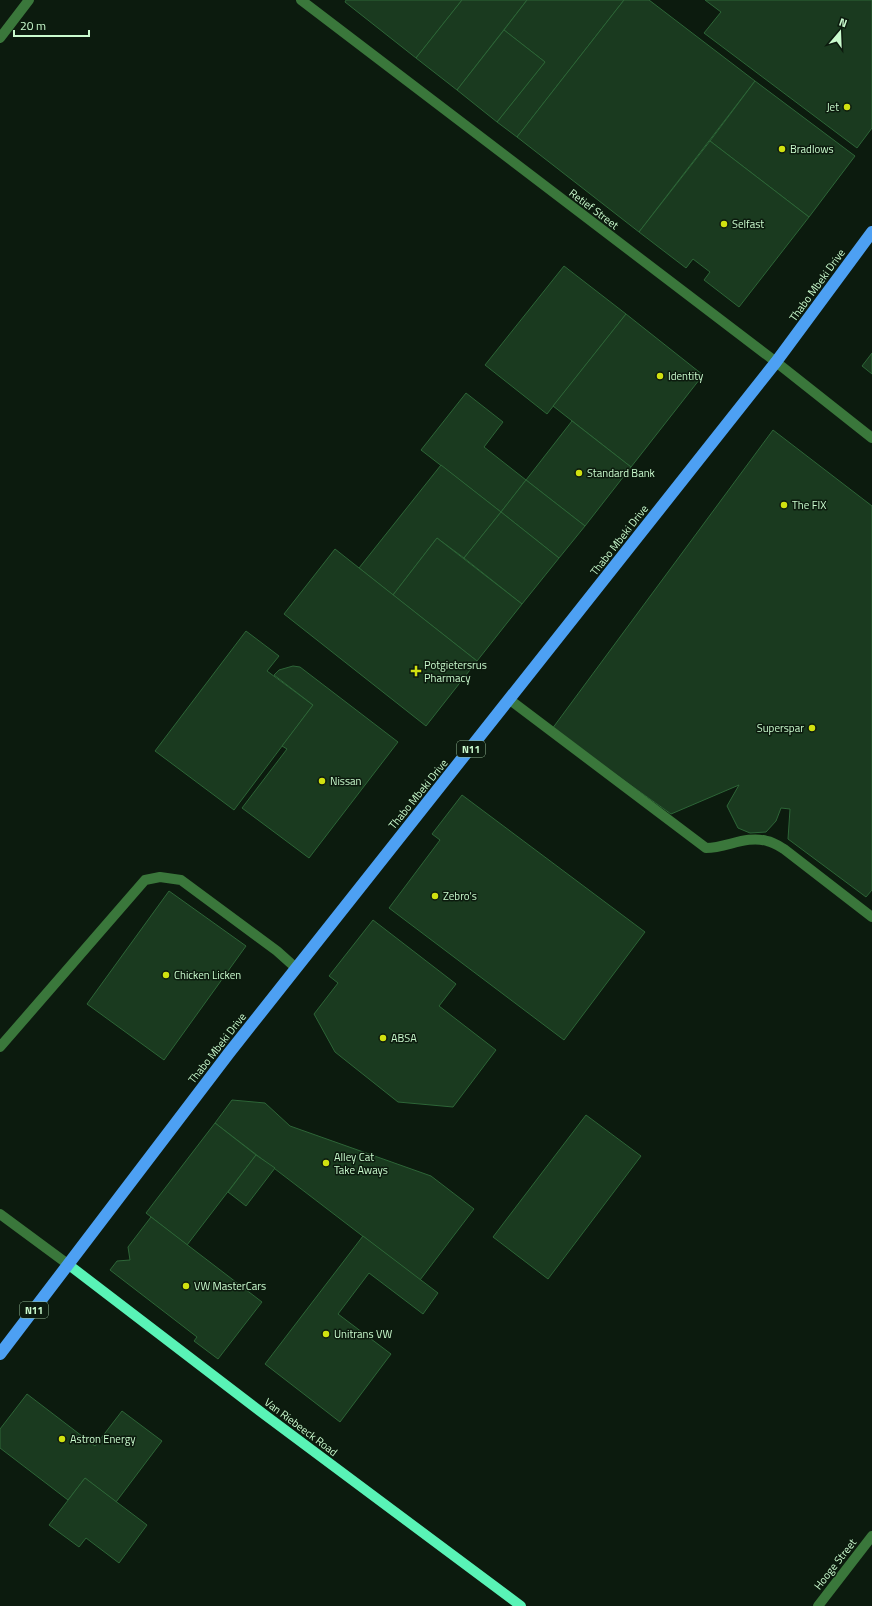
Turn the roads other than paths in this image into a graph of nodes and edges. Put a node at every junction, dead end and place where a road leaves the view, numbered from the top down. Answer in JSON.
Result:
{"nodes":[{"id":1,"x":29,"y":0,"type":"edge"},
{"id":2,"x":301,"y":0,"type":"edge"},
{"id":3,"x":0,"y":38,"type":"edge"},
{"id":4,"x":872,"y":232,"type":"edge"},
{"id":5,"x":776,"y":362,"type":"junction"},
{"id":6,"x":872,"y":438,"type":"edge"},
{"id":7,"x":510,"y":700,"type":"junction"},
{"id":8,"x":872,"y":917,"type":"edge"},
{"id":9,"x":296,"y":968,"type":"junction"},
{"id":10,"x":0,"y":1047,"type":"edge"},
{"id":11,"x":0,"y":1214,"type":"edge"},
{"id":12,"x":69,"y":1265,"type":"junction"},
{"id":13,"x":0,"y":1354,"type":"edge"},
{"id":14,"x":872,"y":1536,"type":"edge"},
{"id":15,"x":521,"y":1606,"type":"edge"},
{"id":16,"x":818,"y":1606,"type":"edge"}],
"edges":[{"from":1,"to":3,"type":"street"},
{"from":2,"to":5,"type":"street","name":"Retief Street"},
{"from":4,"to":5,"type":"highway","name":"Thabo Mbeki Drive","number":"N11"},
{"from":5,"to":6,"type":"street","name":"Retief Street"},
{"from":5,"to":7,"type":"highway","name":"Thabo Mbeki Drive","number":"N11"},
{"from":7,"to":8,"type":"street"},
{"from":7,"to":9,"type":"highway","name":"Thabo Mbeki Drive","number":"N11"},
{"from":9,"to":10,"type":"street"},
{"from":9,"to":12,"type":"highway","name":"Thabo Mbeki Drive","number":"N11"},
{"from":11,"to":12,"type":"street"},
{"from":12,"to":13,"type":"highway","name":"Thabo Mbeki Drive","number":"N11"},
{"from":12,"to":15,"type":"main road","name":"Van Riebeeck Road"},
{"from":14,"to":16,"type":"street","name":"Hooge Street"}]}
